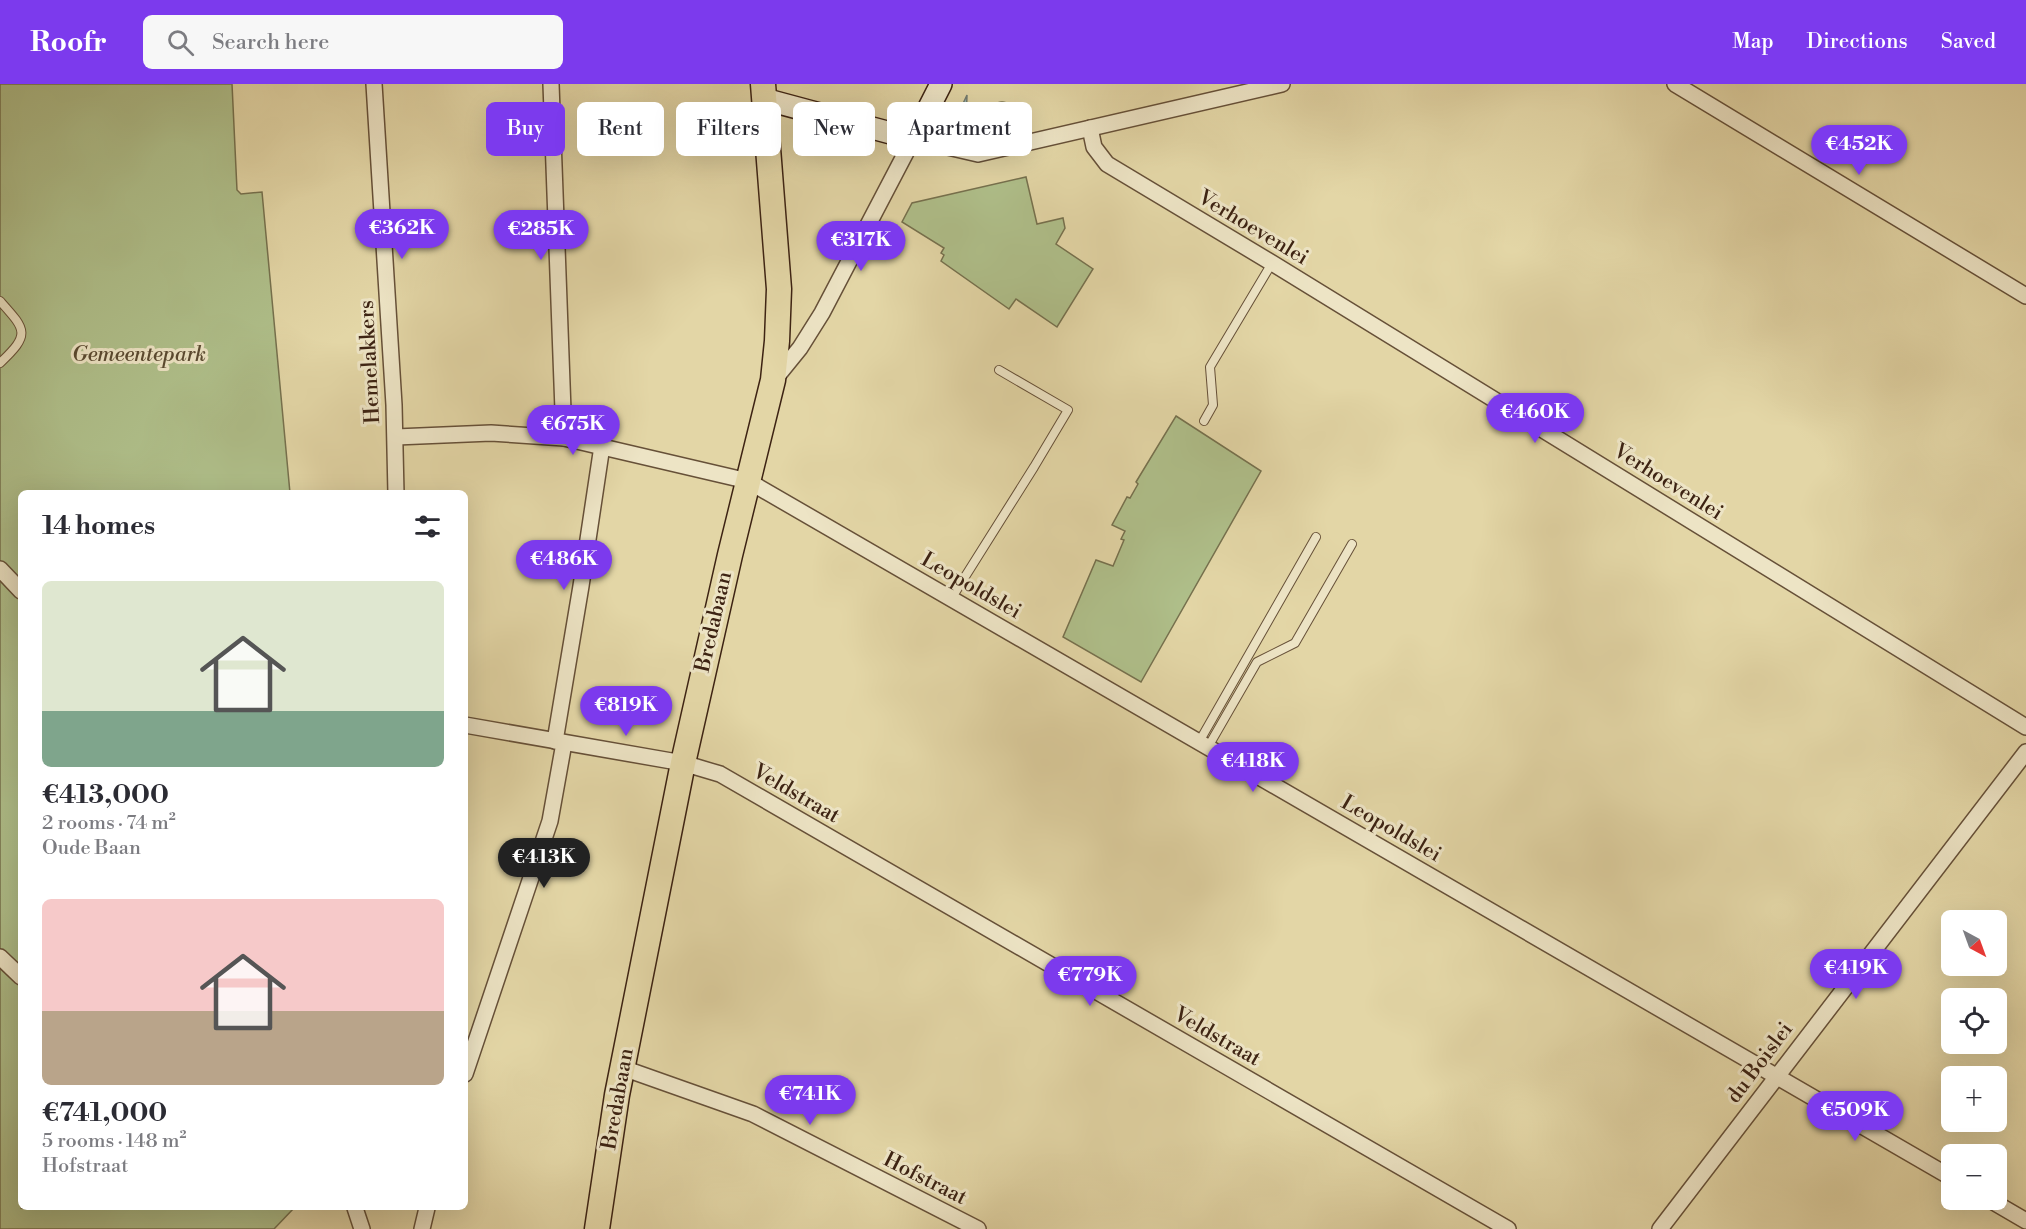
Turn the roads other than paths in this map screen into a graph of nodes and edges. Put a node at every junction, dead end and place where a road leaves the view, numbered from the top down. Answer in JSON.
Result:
{"nodes":[{"id":1,"x":374,"y":84,"type":"edge"},
{"id":2,"x":551,"y":84,"type":"edge"},
{"id":3,"x":941,"y":84,"type":"edge"},
{"id":4,"x":1282,"y":84,"type":"edge"},
{"id":5,"x":1675,"y":84,"type":"edge"},
{"id":6,"x":764,"y":92,"type":"edge"},
{"id":7,"x":932,"y":102,"type":"edge"},
{"id":8,"x":1090,"y":128,"type":"junction"},
{"id":9,"x":887,"y":131,"type":"edge"},
{"id":10,"x":1032,"y":141,"type":"edge"},
{"id":11,"x":904,"y":156,"type":"edge"},
{"id":12,"x":1272,"y":264,"type":"junction"},
{"id":13,"x":2026,"y":296,"type":"edge"},
{"id":14,"x":0,"y":301,"type":"edge"},
{"id":15,"x":0,"y":363,"type":"edge"},
{"id":16,"x":999,"y":370,"type":"dead end"},
{"id":17,"x":773,"y":380,"type":"junction"},
{"id":18,"x":1204,"y":420,"type":"dead end"},
{"id":19,"x":396,"y":437,"type":"junction"},
{"id":20,"x":564,"y":438,"type":"junction"},
{"id":21,"x":602,"y":446,"type":"junction"},
{"id":22,"x":748,"y":481,"type":"junction"},
{"id":23,"x":396,"y":490,"type":"edge"},
{"id":24,"x":1316,"y":537,"type":"dead end"},
{"id":25,"x":1352,"y":544,"type":"dead end"},
{"id":26,"x":0,"y":569,"type":"edge"},
{"id":27,"x":18,"y":588,"type":"edge"},
{"id":28,"x":951,"y":598,"type":"junction"},
{"id":29,"x":468,"y":726,"type":"edge"},
{"id":30,"x":2026,"y":727,"type":"edge"},
{"id":31,"x":559,"y":742,"type":"junction"},
{"id":32,"x":1203,"y":745,"type":"junction"},
{"id":33,"x":2026,"y":752,"type":"edge"},
{"id":34,"x":683,"y":763,"type":"junction"},
{"id":35,"x":0,"y":957,"type":"edge"},
{"id":36,"x":18,"y":974,"type":"edge"},
{"id":37,"x":468,"y":1065,"type":"edge"},
{"id":38,"x":622,"y":1068,"type":"junction"},
{"id":39,"x":1776,"y":1077,"type":"junction"},
{"id":40,"x":1941,"y":1172,"type":"edge"},
{"id":41,"x":356,"y":1210,"type":"edge"},
{"id":42,"x":427,"y":1210,"type":"edge"},
{"id":43,"x":2007,"y":1210,"type":"edge"},
{"id":44,"x":2026,"y":1221,"type":"edge"},
{"id":45,"x":362,"y":1229,"type":"edge"},
{"id":46,"x":422,"y":1229,"type":"edge"},
{"id":47,"x":597,"y":1229,"type":"edge"},
{"id":48,"x":978,"y":1229,"type":"edge"},
{"id":49,"x":1508,"y":1229,"type":"edge"},
{"id":50,"x":1660,"y":1229,"type":"edge"}],
"edges":[{"from":1,"to":19,"type":"street","name":"Hemelakkers"},
{"from":2,"to":20,"type":"street"},
{"from":3,"to":7,"type":"street"},
{"from":4,"to":8,"type":"street"},
{"from":5,"to":13,"type":"street"},
{"from":6,"to":9,"type":"street"},
{"from":6,"to":17,"type":"main road","name":"Bredabaan"},
{"from":8,"to":10,"type":"street"},
{"from":8,"to":12,"type":"street","name":"Verhoevenlei"},
{"from":11,"to":17,"type":"street"},
{"from":12,"to":18,"type":"lane"},
{"from":12,"to":30,"type":"street","name":"Verhoevenlei"},
{"from":14,"to":15,"type":"lane"},
{"from":16,"to":28,"type":"lane"},
{"from":17,"to":22,"type":"main road","name":"Bredabaan"},
{"from":19,"to":20,"type":"street","name":"Leopoldslei"},
{"from":19,"to":23,"type":"street","name":"Hemelakkers"},
{"from":20,"to":21,"type":"street","name":"Leopoldslei"},
{"from":21,"to":22,"type":"street","name":"Leopoldslei"},
{"from":21,"to":31,"type":"street"},
{"from":22,"to":28,"type":"street","name":"Leopoldslei"},
{"from":22,"to":34,"type":"main road","name":"Bredabaan"},
{"from":24,"to":32,"type":"lane"},
{"from":25,"to":32,"type":"lane"},
{"from":26,"to":27,"type":"street"},
{"from":28,"to":32,"type":"street","name":"Leopoldslei"},
{"from":29,"to":31,"type":"street","name":"Veldstraat"},
{"from":31,"to":34,"type":"street","name":"Veldstraat"},
{"from":31,"to":37,"type":"street"},
{"from":32,"to":39,"type":"street","name":"Leopoldslei"},
{"from":33,"to":39,"type":"street","name":"du Boislei"},
{"from":34,"to":38,"type":"main road","name":"Bredabaan"},
{"from":34,"to":49,"type":"street","name":"Veldstraat"},
{"from":35,"to":36,"type":"street"},
{"from":38,"to":47,"type":"main road","name":"Bredabaan"},
{"from":38,"to":48,"type":"street","name":"Hofstraat"},
{"from":39,"to":40,"type":"street","name":"Leopoldslei"},
{"from":39,"to":50,"type":"street","name":"du Boislei"},
{"from":41,"to":45,"type":"street"},
{"from":42,"to":46,"type":"street"},
{"from":43,"to":44,"type":"street"}]}
